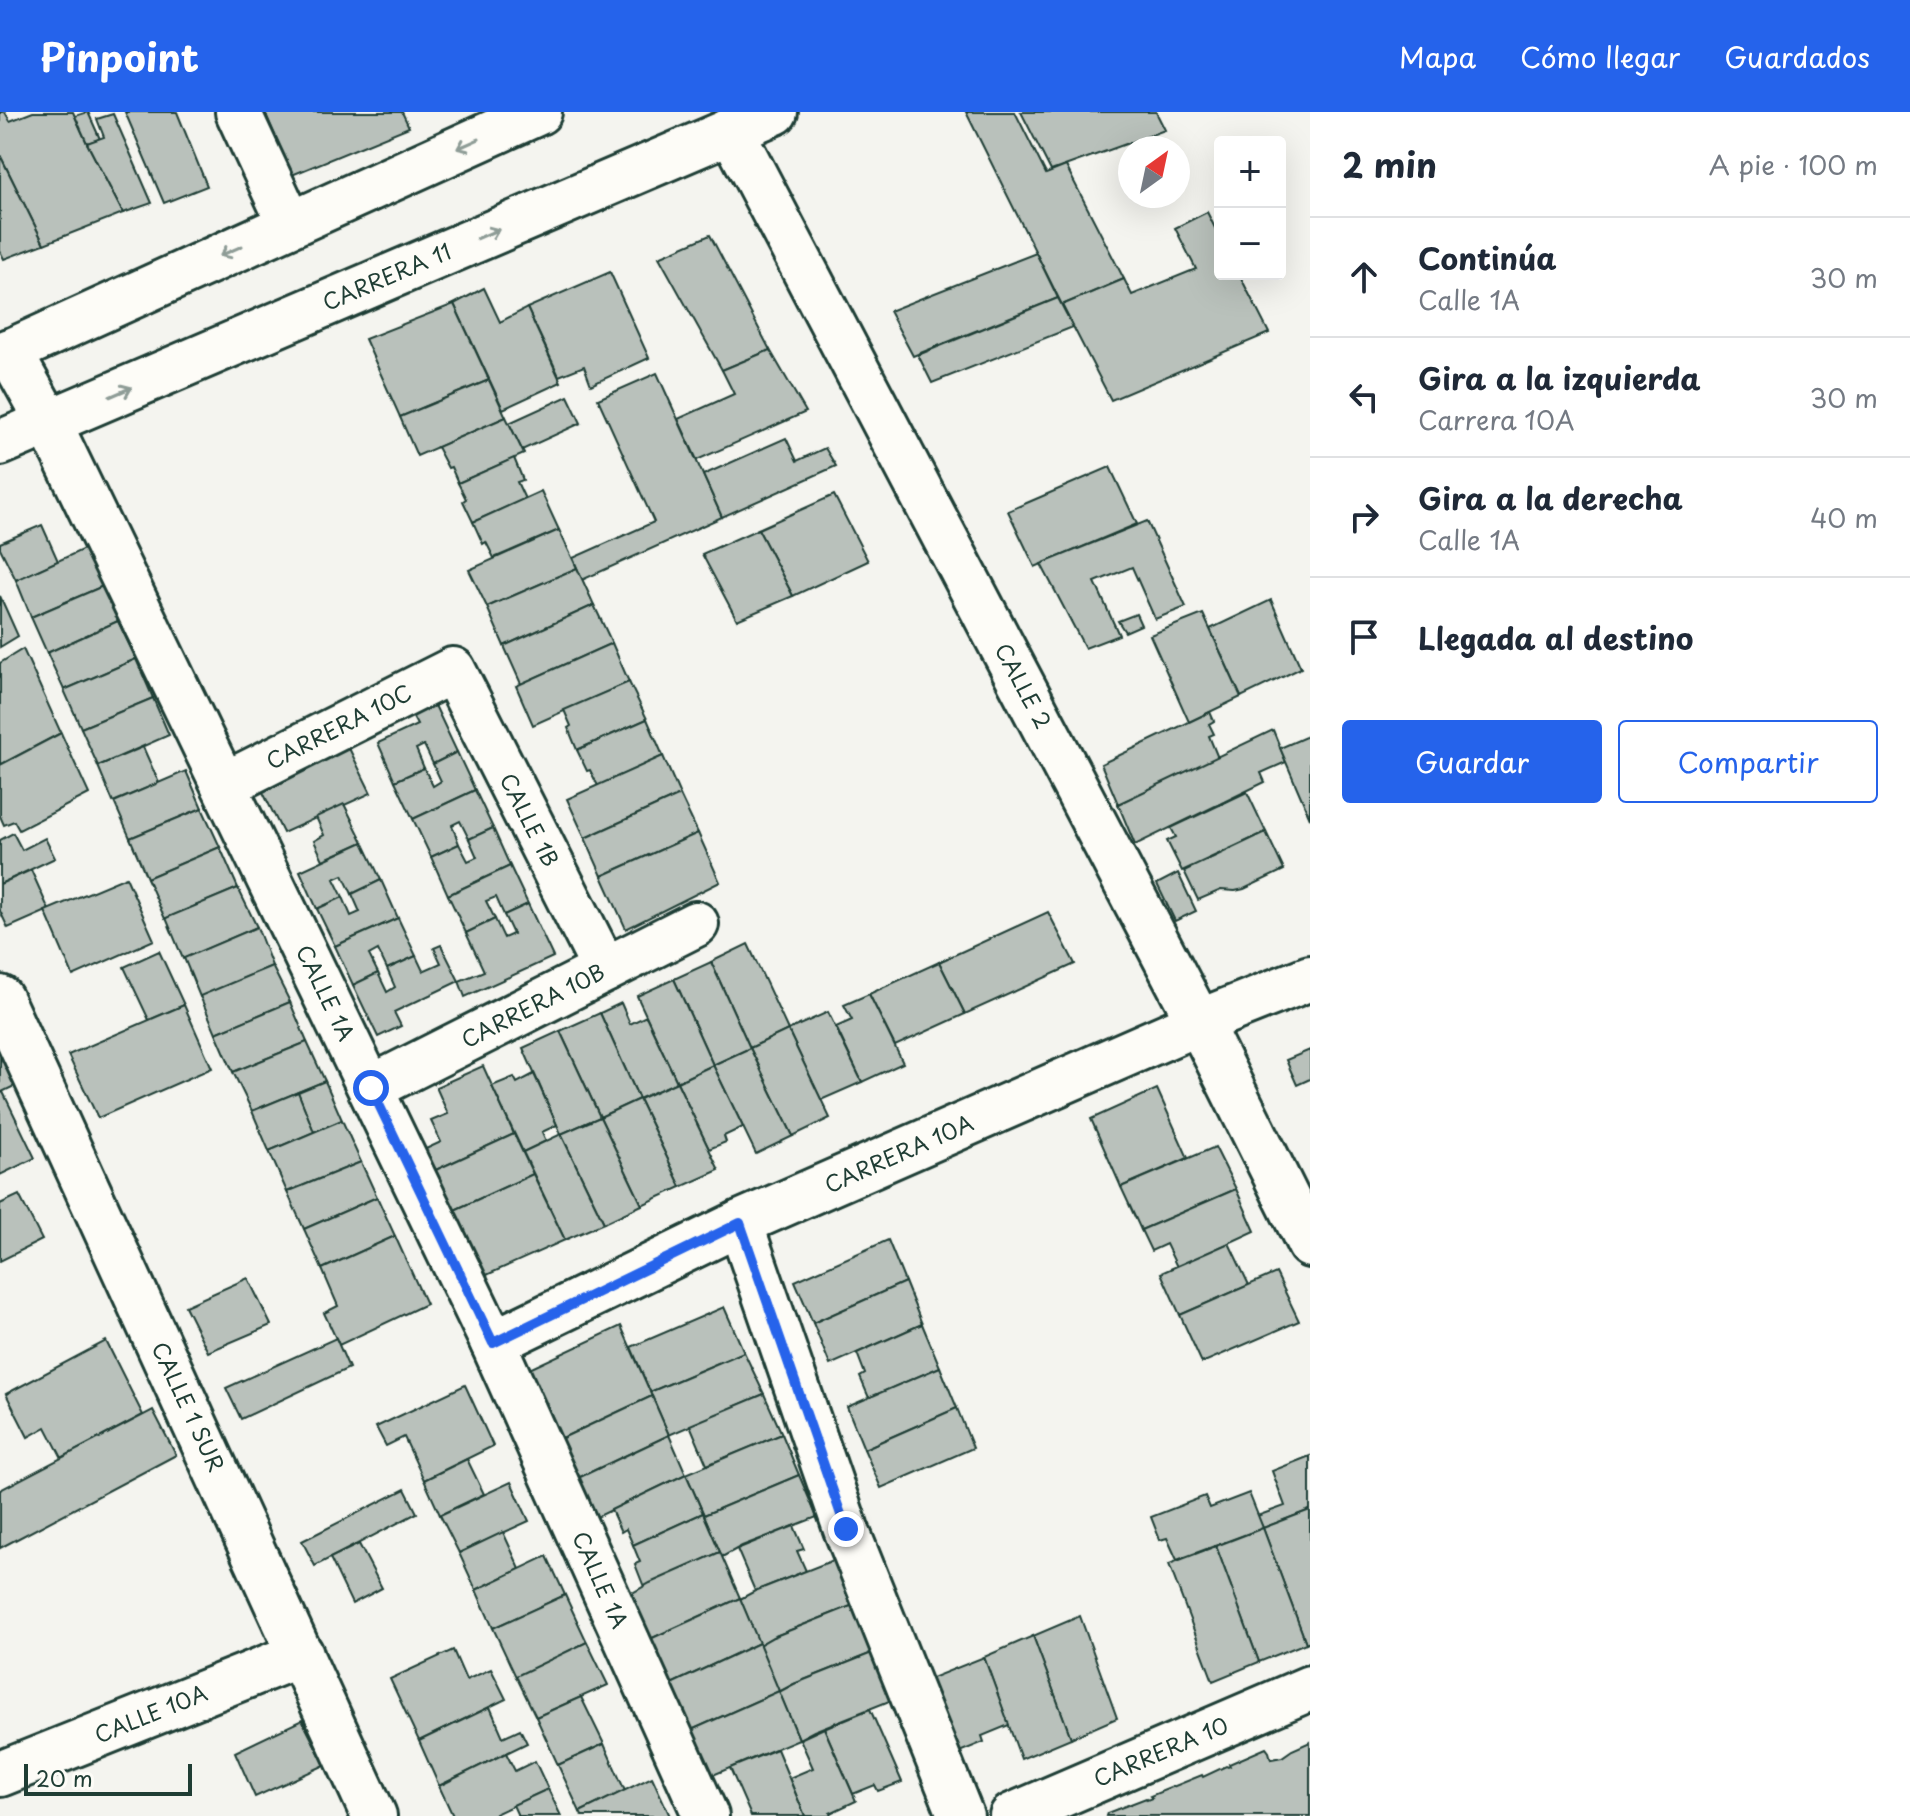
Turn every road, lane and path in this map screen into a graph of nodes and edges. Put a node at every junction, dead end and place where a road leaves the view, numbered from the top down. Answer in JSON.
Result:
{"nodes":[{"id":1,"x":238,"y":112,"type":"edge"},
{"id":2,"x":539,"y":112,"type":"edge"},
{"id":3,"x":775,"y":112,"type":"edge"},
{"id":4,"x":731,"y":130,"type":"junction"},
{"id":5,"x":290,"y":224,"type":"junction"},
{"id":6,"x":5,"y":354,"type":"edge"},
{"id":7,"x":49,"y":423,"type":"junction"},
{"id":8,"x":0,"y":443,"type":"edge"},
{"id":9,"x":453,"y":670,"type":"joint"},
{"id":10,"x":224,"y":785,"type":"junction"},
{"id":11,"x":696,"y":924,"type":"dead end"},
{"id":12,"x":605,"y":970,"type":"junction"},
{"id":13,"x":1310,"y":978,"type":"edge"},
{"id":14,"x":0,"y":998,"type":"edge"},
{"id":15,"x":1199,"y":1022,"type":"junction"},
{"id":16,"x":371,"y":1088,"type":"junction"},
{"id":17,"x":740,"y":1223,"type":"junction"},
{"id":18,"x":1310,"y":1245,"type":"edge"},
{"id":19,"x":493,"y":1343,"type":"junction"},
{"id":20,"x":301,"y":1654,"type":"junction"},
{"id":21,"x":1310,"y":1688,"type":"edge"},
{"id":22,"x":0,"y":1774,"type":"edge"},
{"id":23,"x":374,"y":1816,"type":"edge"},
{"id":24,"x":706,"y":1816,"type":"edge"},
{"id":25,"x":961,"y":1816,"type":"edge"},
{"id":26,"x":1012,"y":1816,"type":"edge"}],
"edges":[{"from":1,"to":5,"type":"street"},
{"from":2,"to":5,"type":"street","one_way":true},
{"from":3,"to":4,"type":"street","name":"CARRERA 11"},
{"from":7,"to":4,"type":"street","name":"CARRERA 11","one_way":true},
{"from":4,"to":15,"type":"street","name":"CALLE 2"},
{"from":5,"to":6,"type":"street","one_way":true},
{"from":6,"to":7,"type":"street","name":"CALLE 1A"},
{"from":7,"to":8,"type":"street","name":"CARRERA 11"},
{"from":7,"to":10,"type":"street","name":"CALLE 1A"},
{"from":9,"to":10,"type":"street","name":"CARRERA 10C"},
{"from":9,"to":12,"type":"street","name":"CALLE 1B"},
{"from":10,"to":16,"type":"street","name":"CALLE 1A"},
{"from":11,"to":12,"type":"street","name":"CARRERA 10B"},
{"from":12,"to":16,"type":"street","name":"CARRERA 10B"},
{"from":13,"to":15,"type":"street","name":"CARRERA 10A"},
{"from":14,"to":20,"type":"street","name":"CALLE 1 SUR"},
{"from":15,"to":17,"type":"street","name":"CARRERA 10A"},
{"from":15,"to":18,"type":"street","name":"CALLE 2"},
{"from":16,"to":19,"type":"street","name":"CALLE 1A"},
{"from":17,"to":19,"type":"street","name":"CARRERA 10A"},
{"from":17,"to":25,"type":"street"},
{"from":19,"to":24,"type":"street","name":"CALLE 1A"},
{"from":20,"to":22,"type":"street","name":"CALLE 10A"},
{"from":20,"to":23,"type":"street","name":"CALLE 1 SUR"},
{"from":21,"to":26,"type":"street","name":"CARRERA 10"}]}
